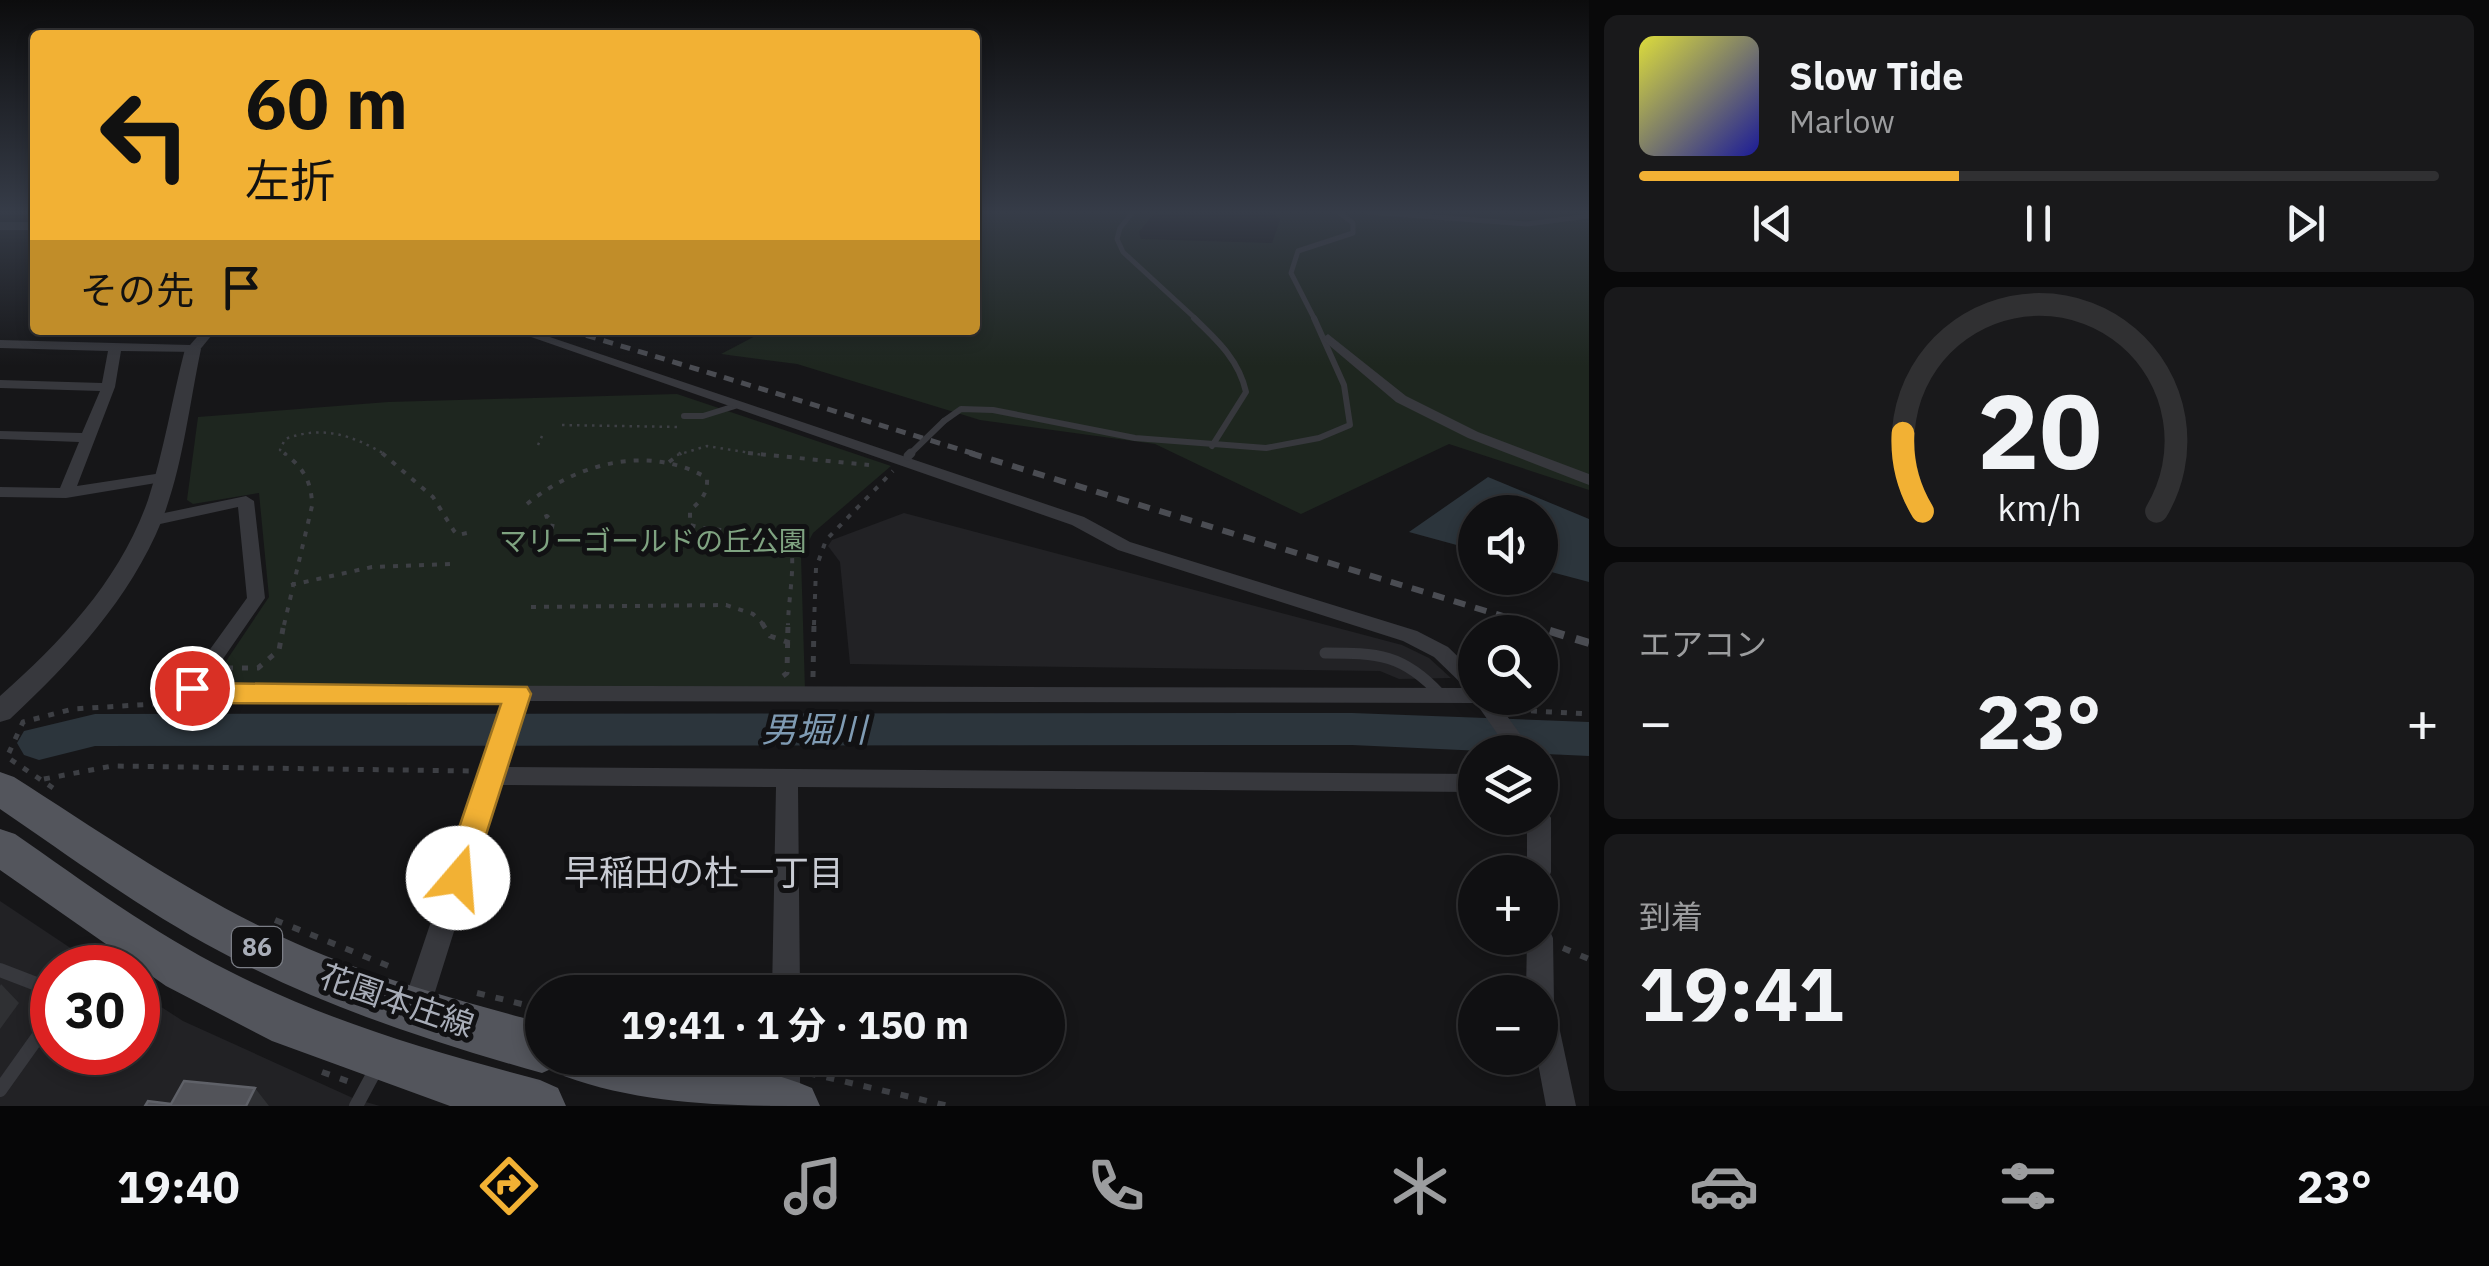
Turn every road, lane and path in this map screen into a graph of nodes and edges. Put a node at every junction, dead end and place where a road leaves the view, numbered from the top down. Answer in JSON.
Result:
{"nodes":[{"id":1,"x":1135,"y":263,"type":"edge"},
{"id":2,"x":1294,"y":263,"type":"edge"},
{"id":3,"x":33,"y":335,"type":"edge"},
{"id":4,"x":206,"y":335,"type":"edge"},
{"id":5,"x":531,"y":335,"type":"edge"},
{"id":6,"x":1328,"y":338,"type":"junction"},
{"id":7,"x":0,"y":344,"type":"edge"},
{"id":8,"x":19,"y":344,"type":"junction"},
{"id":9,"x":116,"y":347,"type":"junction"},
{"id":10,"x":194,"y":349,"type":"junction"},
{"id":11,"x":0,"y":384,"type":"edge"},
{"id":12,"x":108,"y":387,"type":"junction"},
{"id":13,"x":734,"y":406,"type":"junction"},
{"id":14,"x":684,"y":416,"type":"dead end"},
{"id":15,"x":692,"y":422,"type":"dead end"},
{"id":16,"x":562,"y":425,"type":"dead end"},
{"id":17,"x":0,"y":435,"type":"edge"},
{"id":18,"x":542,"y":436,"type":"dead end"},
{"id":19,"x":87,"y":438,"type":"junction"},
{"id":20,"x":538,"y":445,"type":"dead end"},
{"id":21,"x":1212,"y":446,"type":"junction"},
{"id":22,"x":901,"y":459,"type":"junction"},
{"id":23,"x":668,"y":462,"type":"junction"},
{"id":24,"x":162,"y":478,"type":"junction"},
{"id":25,"x":1589,"y":480,"type":"edge"},
{"id":26,"x":0,"y":492,"type":"edge"},
{"id":27,"x":66,"y":492,"type":"junction"},
{"id":28,"x":526,"y":504,"type":"dead end"},
{"id":29,"x":541,"y":518,"type":"dead end"},
{"id":30,"x":151,"y":521,"type":"junction"},
{"id":31,"x":467,"y":533,"type":"dead end"},
{"id":32,"x":540,"y":551,"type":"dead end"},
{"id":33,"x":452,"y":564,"type":"dead end"},
{"id":34,"x":290,"y":585,"type":"junction"},
{"id":35,"x":532,"y":606,"type":"dead end"},
{"id":36,"x":790,"y":642,"type":"junction"},
{"id":37,"x":1325,"y":652,"type":"dead end"},
{"id":38,"x":207,"y":668,"type":"junction"},
{"id":39,"x":1458,"y":669,"type":"edge"},
{"id":40,"x":780,"y":678,"type":"dead end"},
{"id":41,"x":1441,"y":696,"type":"junction"},
{"id":42,"x":812,"y":697,"type":"junction"},
{"id":43,"x":1458,"y":699,"type":"edge"},
{"id":44,"x":514,"y":702,"type":"junction"},
{"id":45,"x":172,"y":703,"type":"dead end"},
{"id":46,"x":1558,"y":711,"type":"edge"},
{"id":47,"x":0,"y":712,"type":"edge"},
{"id":48,"x":1589,"y":714,"type":"edge"},
{"id":49,"x":494,"y":768,"type":"junction"},
{"id":50,"x":788,"y":778,"type":"junction"},
{"id":51,"x":44,"y":779,"type":"junction"},
{"id":52,"x":1458,"y":783,"type":"edge"},
{"id":53,"x":0,"y":788,"type":"edge"},
{"id":54,"x":64,"y":800,"type":"dead end"},
{"id":55,"x":0,"y":847,"type":"edge"},
{"id":56,"x":272,"y":920,"type":"dead end"},
{"id":57,"x":1540,"y":955,"type":"edge"},
{"id":58,"x":0,"y":970,"type":"edge"},
{"id":59,"x":786,"y":975,"type":"edge"},
{"id":60,"x":476,"y":992,"type":"dead end"},
{"id":61,"x":420,"y":996,"type":"junction"},
{"id":62,"x":525,"y":1005,"type":"edge"},
{"id":63,"x":525,"y":1041,"type":"edge"},
{"id":64,"x":381,"y":1059,"type":"junction"},
{"id":65,"x":698,"y":1075,"type":"edge"},
{"id":66,"x":787,"y":1088,"type":"edge"},
{"id":67,"x":0,"y":1090,"type":"edge"},
{"id":68,"x":356,"y":1106,"type":"edge"},
{"id":69,"x":540,"y":1106,"type":"edge"},
{"id":70,"x":949,"y":1106,"type":"edge"},
{"id":71,"x":1562,"y":1106,"type":"edge"}],
"edges":[{"from":1,"to":21,"type":"lane"},
{"from":2,"to":6,"type":"lane"},
{"from":3,"to":8,"type":"street"},
{"from":4,"to":10,"type":"street"},
{"from":5,"to":13,"type":"street"},
{"from":6,"to":21,"type":"lane"},
{"from":6,"to":25,"type":"street"},
{"from":7,"to":8,"type":"street"},
{"from":8,"to":9,"type":"street"},
{"from":9,"to":10,"type":"street"},
{"from":9,"to":12,"type":"street"},
{"from":10,"to":24,"type":"street"},
{"from":11,"to":12,"type":"street"},
{"from":12,"to":19,"type":"street"},
{"from":13,"to":14,"type":"lane"},
{"from":13,"to":22,"type":"street"},
{"from":15,"to":16,"type":"path"},
{"from":17,"to":19,"type":"street"},
{"from":18,"to":20,"type":"path"},
{"from":19,"to":27,"type":"street"},
{"from":21,"to":22,"type":"lane","bridge":true},
{"from":22,"to":23,"type":"path"},
{"from":22,"to":39,"type":"street"},
{"from":22,"to":42,"type":"path"},
{"from":23,"to":28,"type":"path"},
{"from":23,"to":36,"type":"path"},
{"from":24,"to":27,"type":"street"},
{"from":24,"to":30,"type":"street"},
{"from":26,"to":27,"type":"street"},
{"from":29,"to":32,"type":"path"},
{"from":30,"to":38,"type":"street"},
{"from":30,"to":47,"type":"street"},
{"from":31,"to":34,"type":"path"},
{"from":33,"to":34,"type":"path"},
{"from":34,"to":38,"type":"path"},
{"from":35,"to":36,"type":"path"},
{"from":36,"to":40,"type":"path"},
{"from":37,"to":41,"type":"lane"},
{"from":38,"to":44,"type":"street"},
{"from":41,"to":42,"type":"street"},
{"from":41,"to":43,"type":"street"},
{"from":42,"to":44,"type":"street"},
{"from":44,"to":49,"type":"street"},
{"from":45,"to":51,"type":"path"},
{"from":46,"to":48,"type":"path"},
{"from":49,"to":50,"type":"street"},
{"from":49,"to":51,"type":"path"},
{"from":49,"to":61,"type":"street"},
{"from":50,"to":52,"type":"street"},
{"from":50,"to":59,"type":"street"},
{"from":51,"to":54,"type":"path"},
{"from":53,"to":61,"type":"main road","name":"花園本庄線","number":"86"},
{"from":55,"to":64,"type":"main road","name":"花園本庄線","number":"86"},
{"from":56,"to":61,"type":"path"},
{"from":57,"to":71,"type":"street"},
{"from":58,"to":67,"type":"lane"},
{"from":60,"to":62,"type":"path"},
{"from":61,"to":63,"type":"main road","name":"花園本庄線","number":"86"},
{"from":64,"to":68,"type":"lane"},
{"from":64,"to":69,"type":"main road","name":"花園本庄線","number":"86"},
{"from":65,"to":66,"type":"main road"},
{"from":66,"to":70,"type":"path"}]}
